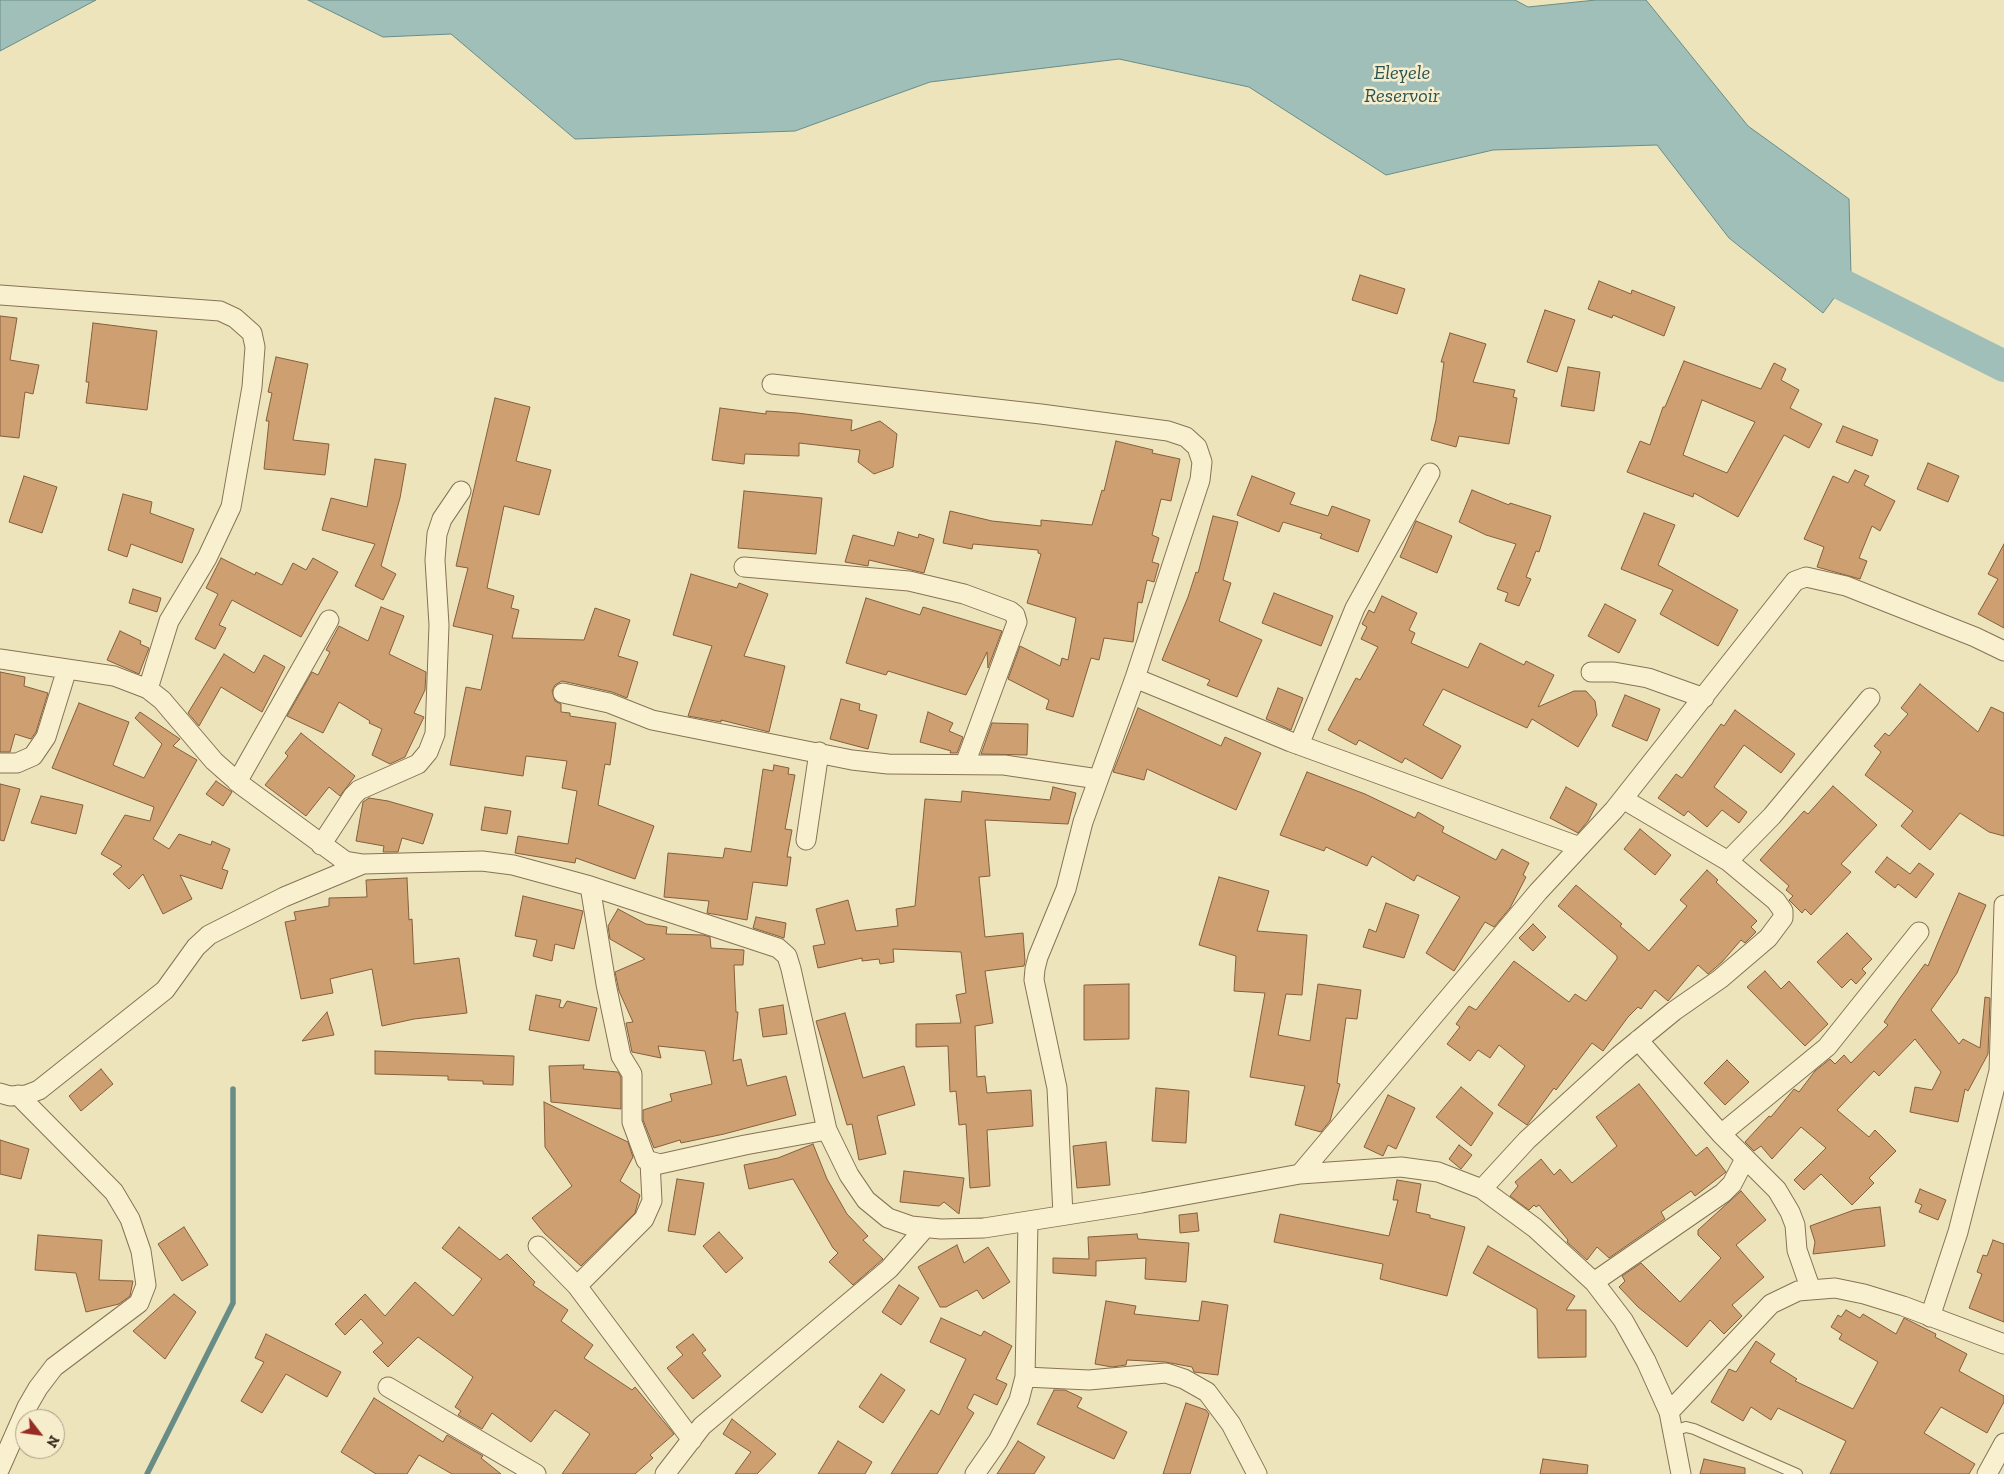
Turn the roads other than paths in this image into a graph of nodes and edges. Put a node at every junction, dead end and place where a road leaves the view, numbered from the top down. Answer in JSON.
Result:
{"nodes":[{"id":1,"x":0,"y":295,"type":"edge"},
{"id":2,"x":772,"y":384,"type":"dead end"},
{"id":3,"x":1430,"y":473,"type":"dead end"},
{"id":4,"x":461,"y":491,"type":"dead end"},
{"id":5,"x":744,"y":567,"type":"dead end"},
{"id":6,"x":329,"y":620,"type":"dead end"},
{"id":7,"x":2004,"y":651,"type":"edge"},
{"id":8,"x":0,"y":659,"type":"edge"},
{"id":9,"x":67,"y":669,"type":"junction"},
{"id":10,"x":1592,"y":672,"type":"dead end"},
{"id":11,"x":1135,"y":678,"type":"junction"},
{"id":12,"x":148,"y":689,"type":"junction"},
{"id":13,"x":563,"y":693,"type":"dead end"},
{"id":14,"x":1704,"y":698,"type":"junction"},
{"id":15,"x":1870,"y":698,"type":"dead end"},
{"id":16,"x":1299,"y":744,"type":"junction"},
{"id":17,"x":819,"y":752,"type":"junction"},
{"id":18,"x":0,"y":763,"type":"edge"},
{"id":19,"x":965,"y":764,"type":"junction"},
{"id":20,"x":1098,"y":779,"type":"junction"},
{"id":21,"x":237,"y":782,"type":"junction"},
{"id":22,"x":1622,"y":799,"type":"junction"},
{"id":23,"x":806,"y":840,"type":"dead end"},
{"id":24,"x":321,"y":845,"type":"junction"},
{"id":25,"x":1580,"y":847,"type":"junction"},
{"id":26,"x":1728,"y":861,"type":"junction"},
{"id":27,"x":363,"y":864,"type":"junction"},
{"id":28,"x":590,"y":886,"type":"junction"},
{"id":29,"x":2004,"y":906,"type":"edge"},
{"id":30,"x":1918,"y":932,"type":"dead end"},
{"id":31,"x":1638,"y":1040,"type":"junction"},
{"id":32,"x":9,"y":1094,"type":"edge"},
{"id":33,"x":828,"y":1130,"type":"junction"},
{"id":34,"x":1721,"y":1134,"type":"junction"},
{"id":35,"x":1745,"y":1159,"type":"junction"},
{"id":36,"x":650,"y":1162,"type":"junction"},
{"id":37,"x":1300,"y":1174,"type":"junction"},
{"id":38,"x":1482,"y":1189,"type":"junction"},
{"id":39,"x":1064,"y":1215,"type":"junction"},
{"id":40,"x":1028,"y":1221,"type":"junction"},
{"id":41,"x":925,"y":1228,"type":"junction"},
{"id":42,"x":538,"y":1246,"type":"dead end"},
{"id":43,"x":1594,"y":1282,"type":"junction"},
{"id":44,"x":577,"y":1286,"type":"junction"},
{"id":45,"x":1811,"y":1290,"type":"junction"},
{"id":46,"x":1930,"y":1317,"type":"junction"},
{"id":47,"x":2004,"y":1344,"type":"edge"},
{"id":48,"x":1025,"y":1377,"type":"junction"},
{"id":49,"x":388,"y":1387,"type":"dead end"},
{"id":50,"x":1671,"y":1422,"type":"junction"},
{"id":51,"x":692,"y":1440,"type":"junction"},
{"id":52,"x":2004,"y":1444,"type":"edge"},
{"id":53,"x":0,"y":1468,"type":"edge"},
{"id":54,"x":536,"y":1474,"type":"edge"},
{"id":55,"x":665,"y":1474,"type":"edge"},
{"id":56,"x":975,"y":1474,"type":"edge"},
{"id":57,"x":1257,"y":1474,"type":"edge"},
{"id":58,"x":1681,"y":1474,"type":"edge"},
{"id":59,"x":1797,"y":1474,"type":"edge"},
{"id":60,"x":1987,"y":1474,"type":"edge"}],
"edges":[{"from":1,"to":12,"type":"street"},
{"from":2,"to":11,"type":"street"},
{"from":3,"to":16,"type":"street"},
{"from":4,"to":24,"type":"street"},
{"from":5,"to":19,"type":"street"},
{"from":6,"to":21,"type":"street"},
{"from":7,"to":14,"type":"street"},
{"from":8,"to":9,"type":"street"},
{"from":9,"to":12,"type":"street"},
{"from":9,"to":18,"type":"street"},
{"from":10,"to":14,"type":"street"},
{"from":11,"to":16,"type":"street"},
{"from":11,"to":20,"type":"street"},
{"from":12,"to":21,"type":"street"},
{"from":13,"to":17,"type":"street"},
{"from":14,"to":22,"type":"street"},
{"from":15,"to":26,"type":"street"},
{"from":16,"to":25,"type":"street"},
{"from":17,"to":19,"type":"street"},
{"from":17,"to":23,"type":"street"},
{"from":19,"to":20,"type":"street"},
{"from":20,"to":39,"type":"street"},
{"from":21,"to":24,"type":"street"},
{"from":22,"to":25,"type":"street"},
{"from":22,"to":26,"type":"street"},
{"from":24,"to":27,"type":"street"},
{"from":25,"to":37,"type":"street"},
{"from":26,"to":31,"type":"street"},
{"from":27,"to":28,"type":"street"},
{"from":27,"to":32,"type":"street"},
{"from":28,"to":33,"type":"street"},
{"from":28,"to":36,"type":"street"},
{"from":29,"to":46,"type":"street"},
{"from":30,"to":34,"type":"street"},
{"from":31,"to":34,"type":"street"},
{"from":31,"to":38,"type":"street"},
{"from":32,"to":53,"type":"street"},
{"from":33,"to":36,"type":"street"},
{"from":33,"to":41,"type":"street"},
{"from":34,"to":35,"type":"street"},
{"from":35,"to":43,"type":"street"},
{"from":35,"to":45,"type":"street"},
{"from":36,"to":44,"type":"street"},
{"from":37,"to":38,"type":"street"},
{"from":37,"to":39,"type":"street"},
{"from":38,"to":43,"type":"street"},
{"from":39,"to":40,"type":"street"},
{"from":40,"to":41,"type":"street"},
{"from":40,"to":48,"type":"street"},
{"from":41,"to":51,"type":"street"},
{"from":42,"to":44,"type":"street"},
{"from":43,"to":50,"type":"street"},
{"from":44,"to":51,"type":"street"},
{"from":45,"to":46,"type":"street"},
{"from":45,"to":50,"type":"street"},
{"from":46,"to":47,"type":"street"},
{"from":48,"to":56,"type":"street"},
{"from":48,"to":57,"type":"street"},
{"from":49,"to":54,"type":"street"},
{"from":50,"to":58,"type":"street"},
{"from":50,"to":59,"type":"lane"},
{"from":51,"to":55,"type":"street"},
{"from":52,"to":60,"type":"street"}]}
